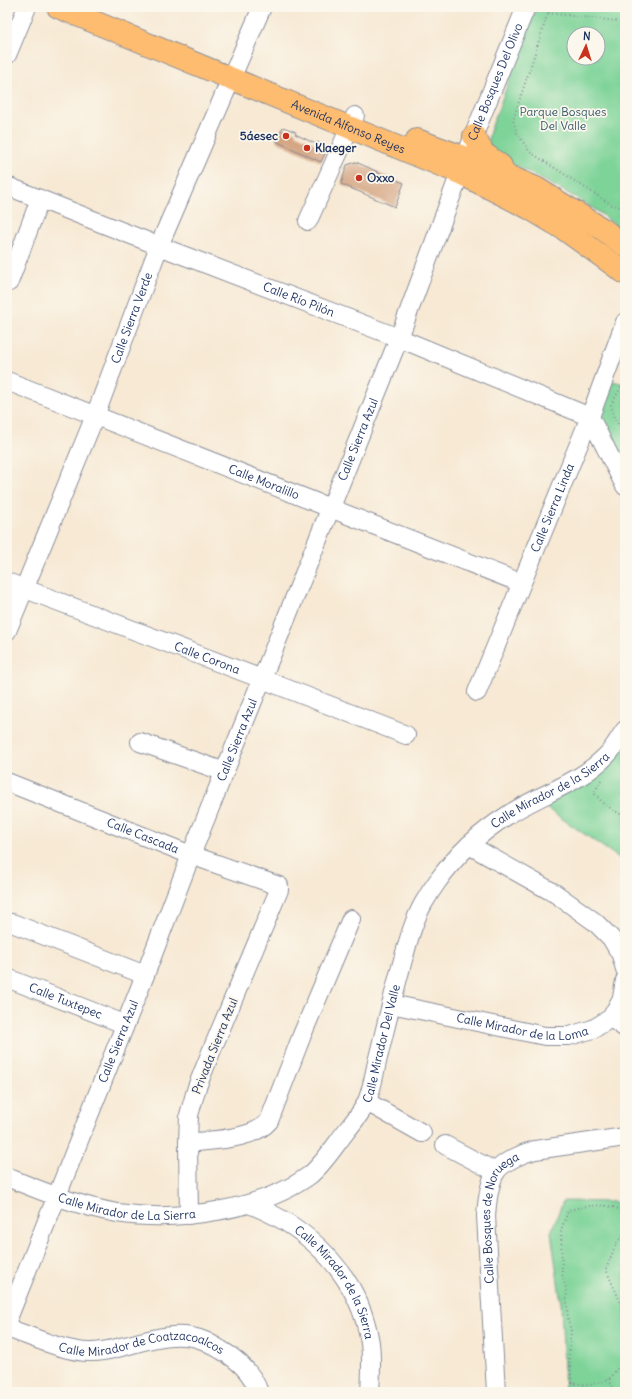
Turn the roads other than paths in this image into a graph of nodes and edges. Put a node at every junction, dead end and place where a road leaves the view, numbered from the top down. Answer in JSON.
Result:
{"nodes":[{"id":1,"x":27,"y":7,"type":"edge"},
{"id":2,"x":58,"y":7,"type":"edge"},
{"id":3,"x":87,"y":7,"type":"edge"},
{"id":4,"x":262,"y":7,"type":"edge"},
{"id":5,"x":526,"y":7,"type":"edge"},
{"id":6,"x":7,"y":55,"type":"edge"},
{"id":7,"x":234,"y":73,"type":"junction"},
{"id":8,"x":353,"y":122,"type":"junction"},
{"id":9,"x":474,"y":136,"type":"junction"},
{"id":10,"x":463,"y":166,"type":"junction"},
{"id":11,"x":7,"y":186,"type":"edge"},
{"id":12,"x":536,"y":188,"type":"junction"},
{"id":13,"x":40,"y":199,"type":"junction"},
{"id":14,"x":308,"y":221,"type":"dead end"},
{"id":15,"x":159,"y":246,"type":"junction"},
{"id":16,"x":625,"y":246,"type":"edge"},
{"id":17,"x":625,"y":273,"type":"edge"},
{"id":18,"x":9,"y":282,"type":"dead end"},
{"id":19,"x":625,"y":322,"type":"edge"},
{"id":20,"x":399,"y":338,"type":"junction"},
{"id":21,"x":7,"y":381,"type":"edge"},
{"id":22,"x":95,"y":416,"type":"junction"},
{"id":23,"x":590,"y":417,"type":"junction"},
{"id":24,"x":625,"y":486,"type":"edge"},
{"id":25,"x":331,"y":508,"type":"junction"},
{"id":26,"x":7,"y":582,"type":"edge"},
{"id":27,"x":521,"y":583,"type":"junction"},
{"id":28,"x":24,"y":588,"type":"junction"},
{"id":29,"x":7,"y":631,"type":"edge"},
{"id":30,"x":262,"y":679,"type":"junction"},
{"id":31,"x":477,"y":692,"type":"dead end"},
{"id":32,"x":625,"y":730,"type":"edge"},
{"id":33,"x":406,"y":735,"type":"dead end"},
{"id":34,"x":140,"y":742,"type":"dead end"},
{"id":35,"x":225,"y":772,"type":"junction"},
{"id":36,"x":7,"y":782,"type":"edge"},
{"id":37,"x":469,"y":845,"type":"junction"},
{"id":38,"x":191,"y":855,"type":"junction"},
{"id":39,"x":279,"y":886,"type":"joint"},
{"id":40,"x":351,"y":919,"type":"dead end"},
{"id":41,"x":12,"y":923,"type":"dead end"},
{"id":42,"x":625,"y":969,"type":"edge"},
{"id":43,"x":145,"y":975,"type":"junction"},
{"id":44,"x":7,"y":978,"type":"edge"},
{"id":45,"x":625,"y":980,"type":"edge"},
{"id":46,"x":391,"y":1004,"type":"junction"},
{"id":47,"x":618,"y":1023,"type":"edge"},
{"id":48,"x":124,"y":1024,"type":"junction"},
{"id":49,"x":367,"y":1102,"type":"junction"},
{"id":50,"x":422,"y":1133,"type":"dead end"},
{"id":51,"x":625,"y":1138,"type":"edge"},
{"id":52,"x":188,"y":1143,"type":"junction"},
{"id":53,"x":445,"y":1145,"type":"dead end"},
{"id":54,"x":496,"y":1172,"type":"junction"},
{"id":55,"x":7,"y":1177,"type":"edge"},
{"id":56,"x":56,"y":1197,"type":"junction"},
{"id":57,"x":249,"y":1204,"type":"junction"},
{"id":58,"x":189,"y":1214,"type":"junction"},
{"id":59,"x":7,"y":1321,"type":"edge"},
{"id":60,"x":7,"y":1328,"type":"edge"},
{"id":61,"x":259,"y":1392,"type":"edge"},
{"id":62,"x":370,"y":1392,"type":"edge"},
{"id":63,"x":496,"y":1392,"type":"edge"}],
"edges":[{"from":1,"to":6,"type":"street"},
{"from":2,"to":7,"type":"main road","name":"Avenida Alfonso Reyes"},
{"from":3,"to":7,"type":"main road","name":"Avenida Alfonso Reyes"},
{"from":4,"to":7,"type":"street","name":"Calle Sierra Verde"},
{"from":5,"to":9,"type":"street","name":"Calle Bosques Del Olivo"},
{"from":7,"to":8,"type":"main road","name":"Avenida Alfonso Reyes"},
{"from":7,"to":15,"type":"street","name":"Calle Sierra Verde"},
{"from":8,"to":10,"type":"main road","name":"Avenida Alfonso Reyes"},
{"from":8,"to":14,"type":"street"},
{"from":9,"to":10,"type":"street","name":"Calle Bosques Del Olivo"},
{"from":9,"to":12,"type":"main road"},
{"from":10,"to":12,"type":"main road","name":"Avenida Alfonso Reyes"},
{"from":10,"to":17,"type":"main road","name":"Avenida Alfonso Reyes"},
{"from":10,"to":20,"type":"street","name":"Calle Sierra Azul"},
{"from":11,"to":13,"type":"street","name":"Calle Río Pilón"},
{"from":12,"to":16,"type":"main road","name":"Avenida Alfonso Reyes"},
{"from":13,"to":15,"type":"street","name":"Calle Río Pilón"},
{"from":13,"to":18,"type":"street"},
{"from":15,"to":20,"type":"street","name":"Calle Río Pilón"},
{"from":15,"to":22,"type":"street","name":"Calle Sierra Verde"},
{"from":19,"to":23,"type":"street","name":"Calle Sierra Linda"},
{"from":20,"to":23,"type":"street","name":"Calle Río Pilón"},
{"from":20,"to":25,"type":"street","name":"Calle Sierra Azul"},
{"from":21,"to":22,"type":"street","name":"Calle Moralillo"},
{"from":22,"to":25,"type":"street","name":"Calle Moralillo"},
{"from":22,"to":28,"type":"street","name":"Calle Sierra Verde"},
{"from":23,"to":24,"type":"street"},
{"from":23,"to":27,"type":"street","name":"Calle Sierra Linda"},
{"from":25,"to":27,"type":"street","name":"Calle Moralillo"},
{"from":25,"to":30,"type":"street","name":"Calle Sierra Azul"},
{"from":26,"to":28,"type":"street","name":"Calle Corona"},
{"from":27,"to":31,"type":"street","name":"Calle Sierra Linda"},
{"from":28,"to":29,"type":"street","name":"Calle Sierra Verde"},
{"from":28,"to":30,"type":"street","name":"Calle Corona"},
{"from":30,"to":33,"type":"street","name":"Calle Corona"},
{"from":30,"to":35,"type":"street","name":"Calle Sierra Azul"},
{"from":32,"to":37,"type":"street","name":"Calle Mirador de la Sierra"},
{"from":34,"to":35,"type":"street"},
{"from":35,"to":38,"type":"street","name":"Calle Sierra Azul"},
{"from":36,"to":38,"type":"street","name":"Calle Cascada"},
{"from":37,"to":42,"type":"street"},
{"from":37,"to":46,"type":"street","name":"Calle Mirador Del Valle"},
{"from":38,"to":39,"type":"street","name":"Calle Cascada"},
{"from":38,"to":43,"type":"street","name":"Calle Sierra Azul"},
{"from":39,"to":52,"type":"street","name":"Privada Sierra Azul"},
{"from":40,"to":52,"type":"street"},
{"from":41,"to":43,"type":"street"},
{"from":43,"to":48,"type":"street","name":"Calle Sierra Azul"},
{"from":44,"to":48,"type":"street","name":"Calle Tuxtepec"},
{"from":45,"to":47,"type":"street","name":"Calle Mirador de la Loma"},
{"from":46,"to":47,"type":"street","name":"Calle Mirador de la Loma"},
{"from":46,"to":49,"type":"street","name":"Calle Mirador Del Valle"},
{"from":48,"to":56,"type":"street","name":"Calle Sierra Azul"},
{"from":49,"to":50,"type":"street"},
{"from":49,"to":57,"type":"street","name":"Calle Mirador Del Valle"},
{"from":51,"to":54,"type":"street","name":"Calle Bosques de Noruega"},
{"from":52,"to":58,"type":"street","name":"Privada Sierra Azul"},
{"from":53,"to":54,"type":"street"},
{"from":54,"to":63,"type":"street","name":"Calle Bosques de Noruega"},
{"from":55,"to":56,"type":"street","name":"Calle Mirador de La Sierra"},
{"from":56,"to":58,"type":"street","name":"Calle Mirador de La Sierra"},
{"from":56,"to":59,"type":"street","name":"Calle Sierra Azul"},
{"from":57,"to":58,"type":"street","name":"Calle Mirador de La Sierra"},
{"from":57,"to":62,"type":"street","name":"Calle Mirador de la Sierra"},
{"from":60,"to":61,"type":"street","name":"Calle Mirador de Coatzacoalcos"}]}
